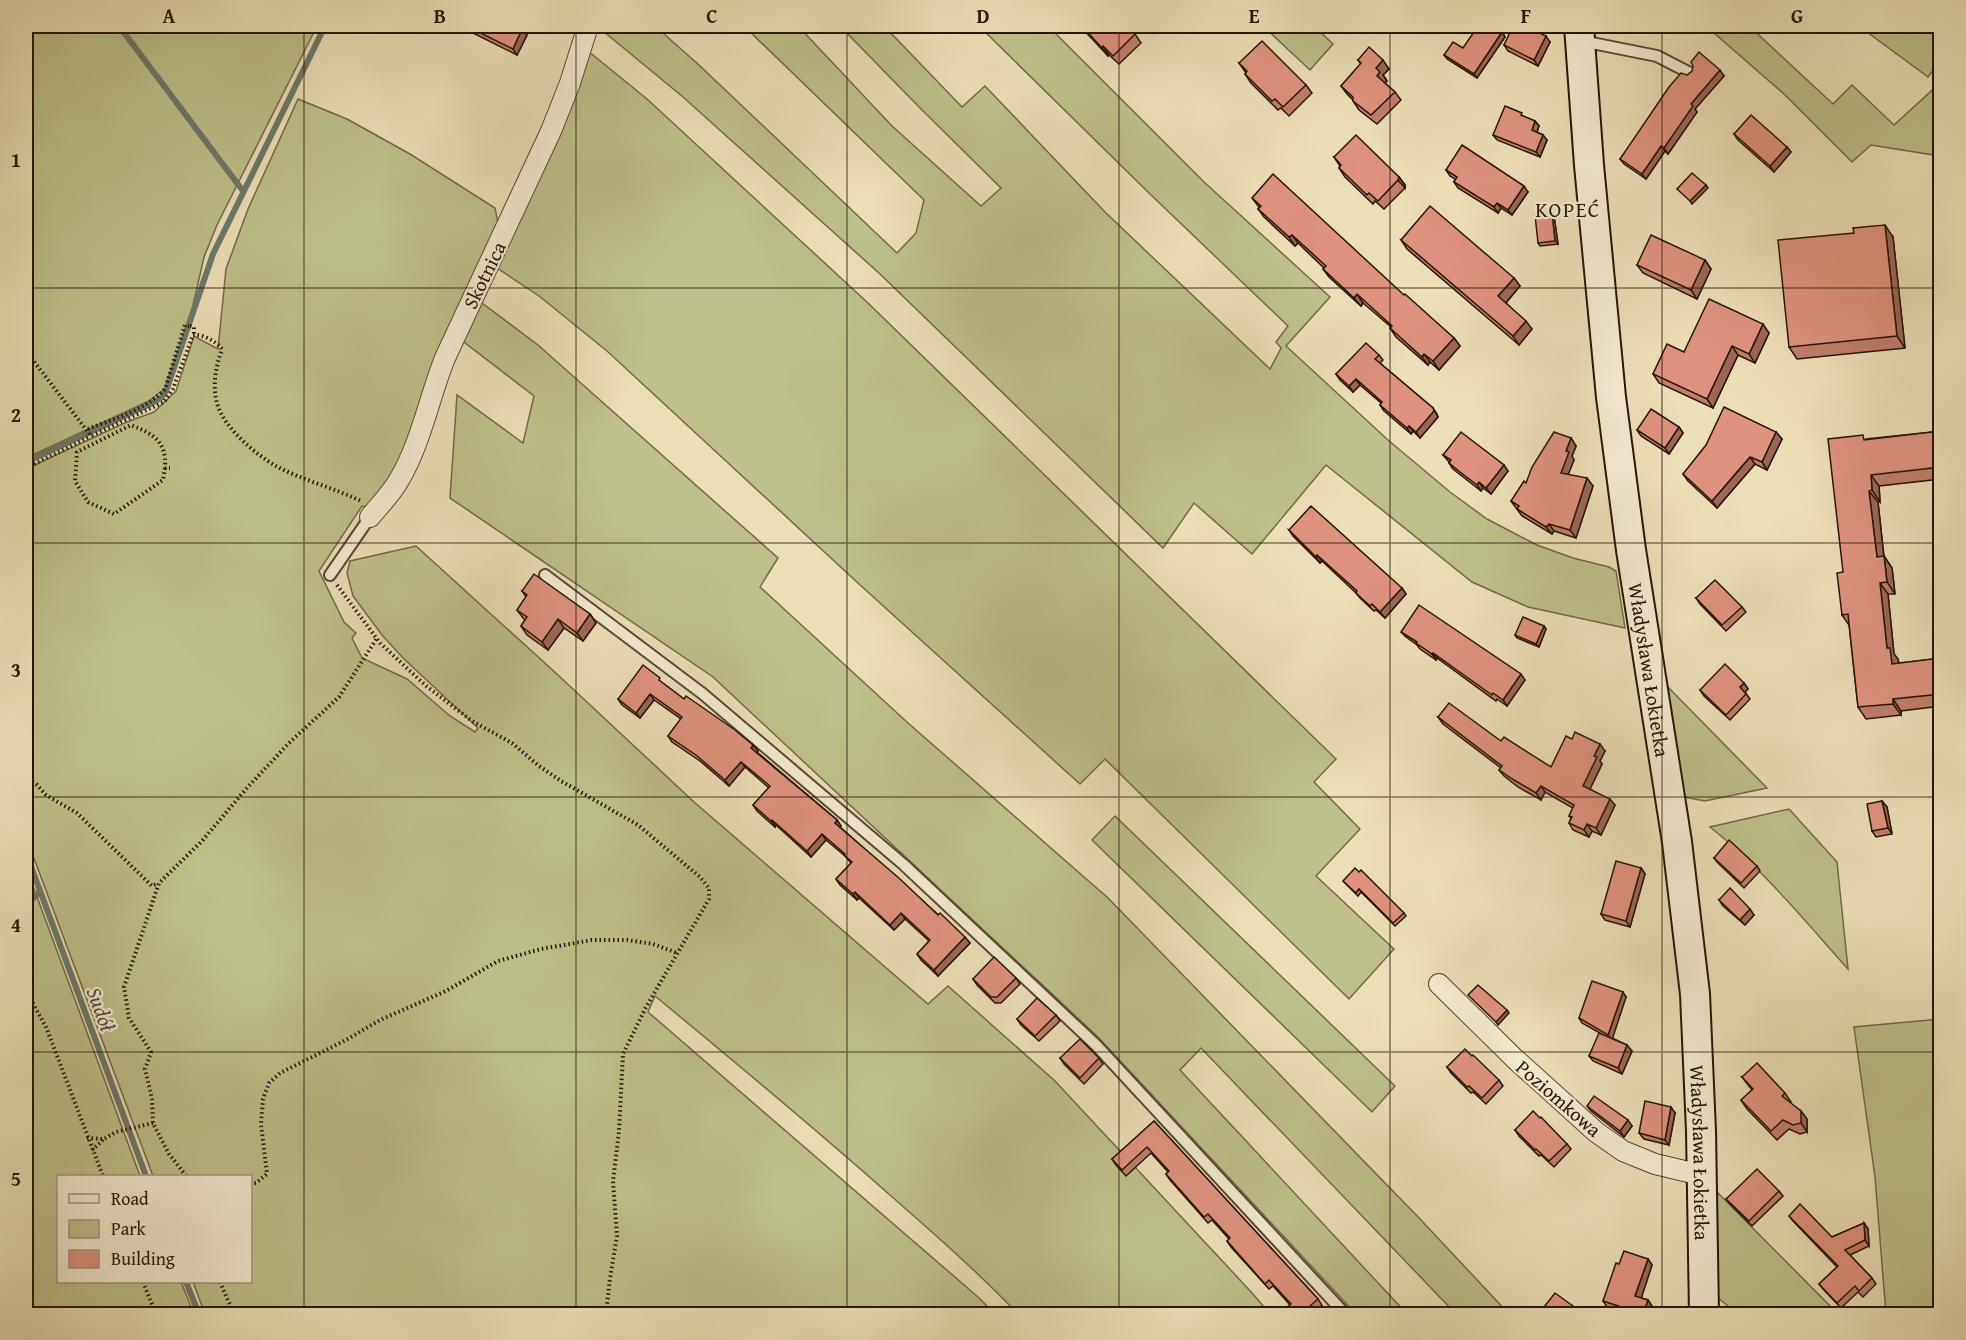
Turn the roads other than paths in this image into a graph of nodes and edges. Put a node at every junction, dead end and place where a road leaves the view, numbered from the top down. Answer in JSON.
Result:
{"nodes":[{"id":1,"x":588,"y":26,"type":"edge"},
{"id":2,"x":1579,"y":33,"type":"edge"},
{"id":3,"x":1690,"y":73,"type":"edge"},
{"id":4,"x":373,"y":513,"type":"joint"},
{"id":5,"x":330,"y":575,"type":"road end"},
{"id":6,"x":545,"y":575,"type":"dead end"},
{"id":7,"x":1439,"y":984,"type":"dead end"},
{"id":8,"x":1701,"y":1175,"type":"junction"},
{"id":9,"x":1345,"y":1314,"type":"edge"},
{"id":10,"x":1704,"y":1314,"type":"edge"}],
"edges":[{"from":1,"to":4,"type":"street","name":"Skotnica"},
{"from":2,"to":3,"type":"lane"},
{"from":2,"to":8,"type":"street","name":"Władysława Łokietka"},
{"from":4,"to":5,"type":"lane"},
{"from":6,"to":9,"type":"lane"},
{"from":7,"to":8,"type":"street","name":"Poziomkowa"},
{"from":8,"to":10,"type":"street","name":"Władysława Łokietka"}]}
